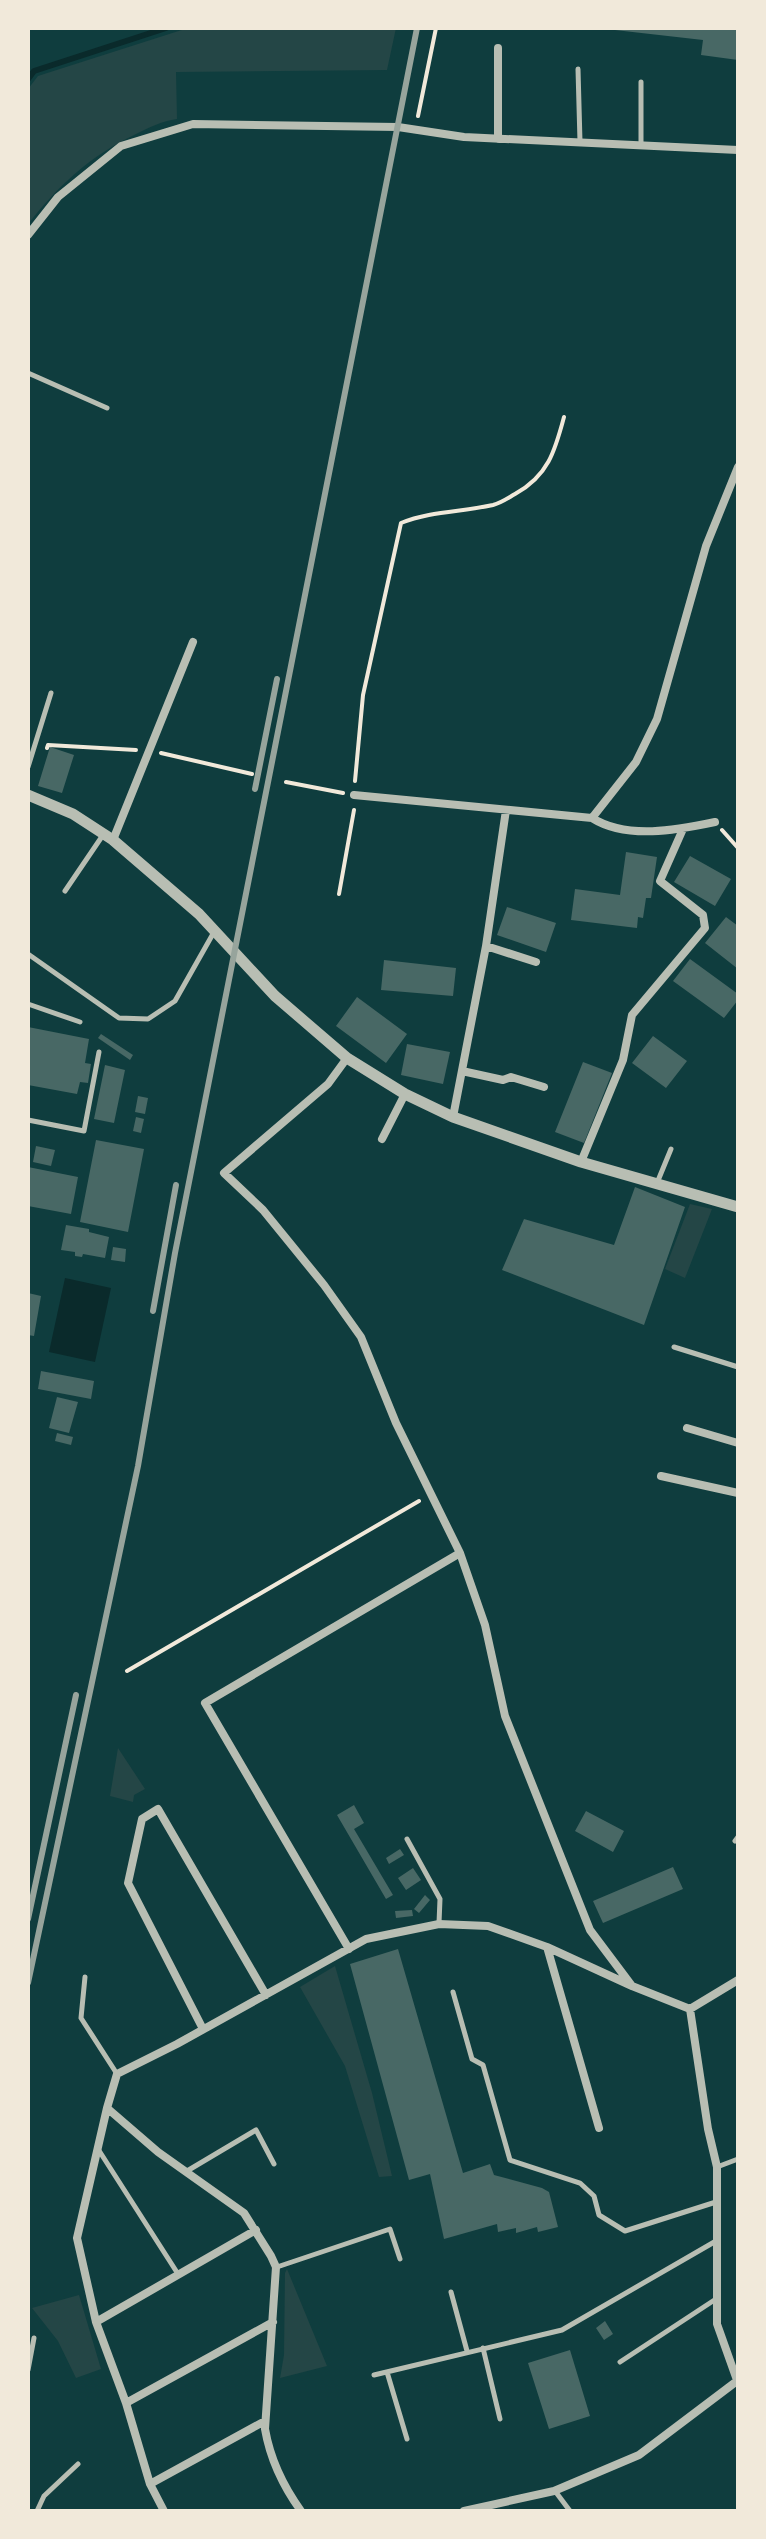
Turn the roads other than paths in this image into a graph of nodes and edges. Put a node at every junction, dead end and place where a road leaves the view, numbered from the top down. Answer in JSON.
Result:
{"nodes":[{"id":1,"x":498,"y":48,"type":"dead end"},
{"id":2,"x":578,"y":69,"type":"dead end"},
{"id":3,"x":641,"y":82,"type":"dead end"},
{"id":4,"x":498,"y":139,"type":"junction"},
{"id":5,"x":580,"y":142,"type":"junction"},
{"id":6,"x":641,"y":144,"type":"junction"},
{"id":7,"x":738,"y":150,"type":"edge"},
{"id":8,"x":28,"y":235,"type":"edge"},
{"id":9,"x":28,"y":373,"type":"edge"},
{"id":10,"x":107,"y":408,"type":"dead end"},
{"id":11,"x":738,"y":467,"type":"edge"},
{"id":12,"x":193,"y":642,"type":"dead end"},
{"id":13,"x":51,"y":693,"type":"dead end"},
{"id":14,"x":28,"y":767,"type":"edge"},
{"id":15,"x":28,"y":795,"type":"edge"},
{"id":16,"x":354,"y":795,"type":"road end"},
{"id":17,"x":506,"y":810,"type":"junction"},
{"id":18,"x":592,"y":818,"type":"junction"},
{"id":19,"x":715,"y":822,"type":"road end"},
{"id":20,"x":683,"y":829,"type":"junction"},
{"id":21,"x":108,"y":837,"type":"junction"},
{"id":22,"x":65,"y":891,"type":"dead end"},
{"id":23,"x":214,"y":931,"type":"junction"},
{"id":24,"x":486,"y":946,"type":"junction"},
{"id":25,"x":28,"y":954,"type":"edge"},
{"id":26,"x":536,"y":962,"type":"dead end"},
{"id":27,"x":28,"y":1004,"type":"edge"},
{"id":28,"x":80,"y":1022,"type":"dead end"},
{"id":29,"x":99,"y":1052,"type":"dead end"},
{"id":30,"x":347,"y":1058,"type":"junction"},
{"id":31,"x":462,"y":1071,"type":"junction"},
{"id":32,"x":544,"y":1087,"type":"dead end"},
{"id":33,"x":405,"y":1094,"type":"junction"},
{"id":34,"x":453,"y":1117,"type":"junction"},
{"id":35,"x":28,"y":1120,"type":"edge"},
{"id":36,"x":382,"y":1139,"type":"dead end"},
{"id":37,"x":671,"y":1149,"type":"dead end"},
{"id":38,"x":581,"y":1162,"type":"junction"},
{"id":39,"x":657,"y":1184,"type":"junction"},
{"id":40,"x":738,"y":1207,"type":"edge"},
{"id":41,"x":674,"y":1347,"type":"dead end"},
{"id":42,"x":738,"y":1367,"type":"edge"},
{"id":43,"x":687,"y":1428,"type":"dead end"},
{"id":44,"x":738,"y":1443,"type":"edge"},
{"id":45,"x":661,"y":1476,"type":"dead end"},
{"id":46,"x":738,"y":1493,"type":"edge"},
{"id":47,"x":460,"y":1553,"type":"junction"},
{"id":48,"x":407,"y":1839,"type":"dead end"},
{"id":49,"x":439,"y":1924,"type":"junction"},
{"id":50,"x":547,"y":1947,"type":"junction"},
{"id":51,"x":349,"y":1949,"type":"junction"},
{"id":52,"x":85,"y":1977,"type":"dead end"},
{"id":53,"x":738,"y":1980,"type":"edge"},
{"id":54,"x":632,"y":1986,"type":"junction"},
{"id":55,"x":453,"y":1992,"type":"dead end"},
{"id":56,"x":266,"y":1995,"type":"junction"},
{"id":57,"x":690,"y":2009,"type":"junction"},
{"id":58,"x":203,"y":2029,"type":"junction"},
{"id":59,"x":117,"y":2074,"type":"junction"},
{"id":60,"x":107,"y":2108,"type":"junction"},
{"id":61,"x":599,"y":2128,"type":"dead end"},
{"id":62,"x":98,"y":2149,"type":"junction"},
{"id":63,"x":738,"y":2159,"type":"edge"},
{"id":64,"x":274,"y":2164,"type":"dead end"},
{"id":65,"x":717,"y":2167,"type":"junction"},
{"id":66,"x":186,"y":2172,"type":"junction"},
{"id":67,"x":717,"y":2201,"type":"junction"},
{"id":68,"x":256,"y":2230,"type":"junction"},
{"id":69,"x":717,"y":2241,"type":"junction"},
{"id":70,"x":400,"y":2259,"type":"dead end"},
{"id":71,"x":276,"y":2267,"type":"junction"},
{"id":72,"x":178,"y":2274,"type":"junction"},
{"id":73,"x":451,"y":2292,"type":"dead end"},
{"id":74,"x":716,"y":2299,"type":"junction"},
{"id":75,"x":96,"y":2322,"type":"junction"},
{"id":76,"x":273,"y":2322,"type":"junction"},
{"id":77,"x":34,"y":2338,"type":"dead end"},
{"id":78,"x":483,"y":2348,"type":"junction"},
{"id":79,"x":467,"y":2351,"type":"junction"},
{"id":80,"x":620,"y":2362,"type":"dead end"},
{"id":81,"x":734,"y":2363,"type":"edge"},
{"id":82,"x":28,"y":2370,"type":"edge"},
{"id":83,"x":387,"y":2372,"type":"junction"},
{"id":84,"x":374,"y":2375,"type":"dead end"},
{"id":85,"x":738,"y":2382,"type":"edge"},
{"id":86,"x":126,"y":2403,"type":"junction"},
{"id":87,"x":500,"y":2419,"type":"dead end"},
{"id":88,"x":265,"y":2421,"type":"junction"},
{"id":89,"x":407,"y":2439,"type":"dead end"},
{"id":90,"x":78,"y":2464,"type":"dead end"},
{"id":91,"x":150,"y":2484,"type":"junction"},
{"id":92,"x":554,"y":2491,"type":"junction"},
{"id":93,"x":37,"y":2511,"type":"edge"},
{"id":94,"x":164,"y":2511,"type":"edge"},
{"id":95,"x":301,"y":2511,"type":"edge"},
{"id":96,"x":464,"y":2511,"type":"edge"},
{"id":97,"x":570,"y":2511,"type":"edge"}],
"edges":[{"from":1,"to":4,"type":"street"},
{"from":2,"to":5,"type":"lane"},
{"from":3,"to":6,"type":"lane"},
{"from":4,"to":5,"type":"street"},
{"from":4,"to":8,"type":"street"},
{"from":5,"to":6,"type":"street"},
{"from":6,"to":7,"type":"street"},
{"from":9,"to":10,"type":"lane"},
{"from":11,"to":18,"type":"street"},
{"from":12,"to":21,"type":"street"},
{"from":13,"to":14,"type":"lane"},
{"from":15,"to":21,"type":"street"},
{"from":16,"to":17,"type":"street"},
{"from":17,"to":18,"type":"street"},
{"from":17,"to":24,"type":"street"},
{"from":18,"to":20,"type":"street"},
{"from":19,"to":20,"type":"street"},
{"from":20,"to":38,"type":"street"},
{"from":21,"to":22,"type":"lane"},
{"from":21,"to":23,"type":"street"},
{"from":23,"to":25,"type":"lane"},
{"from":23,"to":30,"type":"street"},
{"from":24,"to":26,"type":"street"},
{"from":24,"to":31,"type":"street"},
{"from":27,"to":28,"type":"lane"},
{"from":29,"to":35,"type":"lane"},
{"from":30,"to":33,"type":"street"},
{"from":30,"to":47,"type":"street"},
{"from":31,"to":32,"type":"street"},
{"from":31,"to":34,"type":"street"},
{"from":33,"to":34,"type":"street"},
{"from":33,"to":36,"type":"street"},
{"from":34,"to":38,"type":"street"},
{"from":37,"to":39,"type":"lane"},
{"from":38,"to":39,"type":"street"},
{"from":39,"to":40,"type":"street"},
{"from":41,"to":42,"type":"lane"},
{"from":43,"to":44,"type":"street"},
{"from":45,"to":46,"type":"street"},
{"from":47,"to":51,"type":"street"},
{"from":47,"to":54,"type":"street"},
{"from":48,"to":49,"type":"lane"},
{"from":49,"to":50,"type":"street"},
{"from":49,"to":51,"type":"street"},
{"from":50,"to":54,"type":"street"},
{"from":50,"to":61,"type":"street"},
{"from":51,"to":56,"type":"street"},
{"from":52,"to":59,"type":"lane"},
{"from":53,"to":57,"type":"street"},
{"from":54,"to":57,"type":"street"},
{"from":55,"to":67,"type":"lane"},
{"from":56,"to":58,"type":"street"},
{"from":56,"to":58,"type":"street"},
{"from":57,"to":65,"type":"street"},
{"from":58,"to":59,"type":"street"},
{"from":59,"to":60,"type":"street"},
{"from":60,"to":62,"type":"street"},
{"from":60,"to":66,"type":"street"},
{"from":62,"to":72,"type":"lane"},
{"from":62,"to":75,"type":"street"},
{"from":63,"to":65,"type":"lane"},
{"from":64,"to":66,"type":"lane"},
{"from":65,"to":67,"type":"street"},
{"from":66,"to":68,"type":"street"},
{"from":67,"to":69,"type":"street"},
{"from":68,"to":71,"type":"street"},
{"from":68,"to":72,"type":"street"},
{"from":69,"to":74,"type":"street"},
{"from":69,"to":78,"type":"lane"},
{"from":70,"to":71,"type":"lane"},
{"from":71,"to":76,"type":"street"},
{"from":72,"to":75,"type":"street"},
{"from":73,"to":79,"type":"lane"},
{"from":74,"to":80,"type":"lane"},
{"from":74,"to":81,"type":"street"},
{"from":75,"to":86,"type":"street"},
{"from":76,"to":86,"type":"street"},
{"from":76,"to":88,"type":"street"},
{"from":77,"to":82,"type":"lane"},
{"from":78,"to":79,"type":"lane"},
{"from":78,"to":87,"type":"lane"},
{"from":79,"to":83,"type":"lane"},
{"from":81,"to":85,"type":"street"},
{"from":83,"to":84,"type":"lane"},
{"from":83,"to":89,"type":"lane"},
{"from":85,"to":92,"type":"street"},
{"from":86,"to":91,"type":"street"},
{"from":88,"to":91,"type":"street"},
{"from":88,"to":95,"type":"street"},
{"from":90,"to":93,"type":"lane"},
{"from":91,"to":94,"type":"street"},
{"from":92,"to":96,"type":"street"},
{"from":92,"to":97,"type":"lane"}]}
